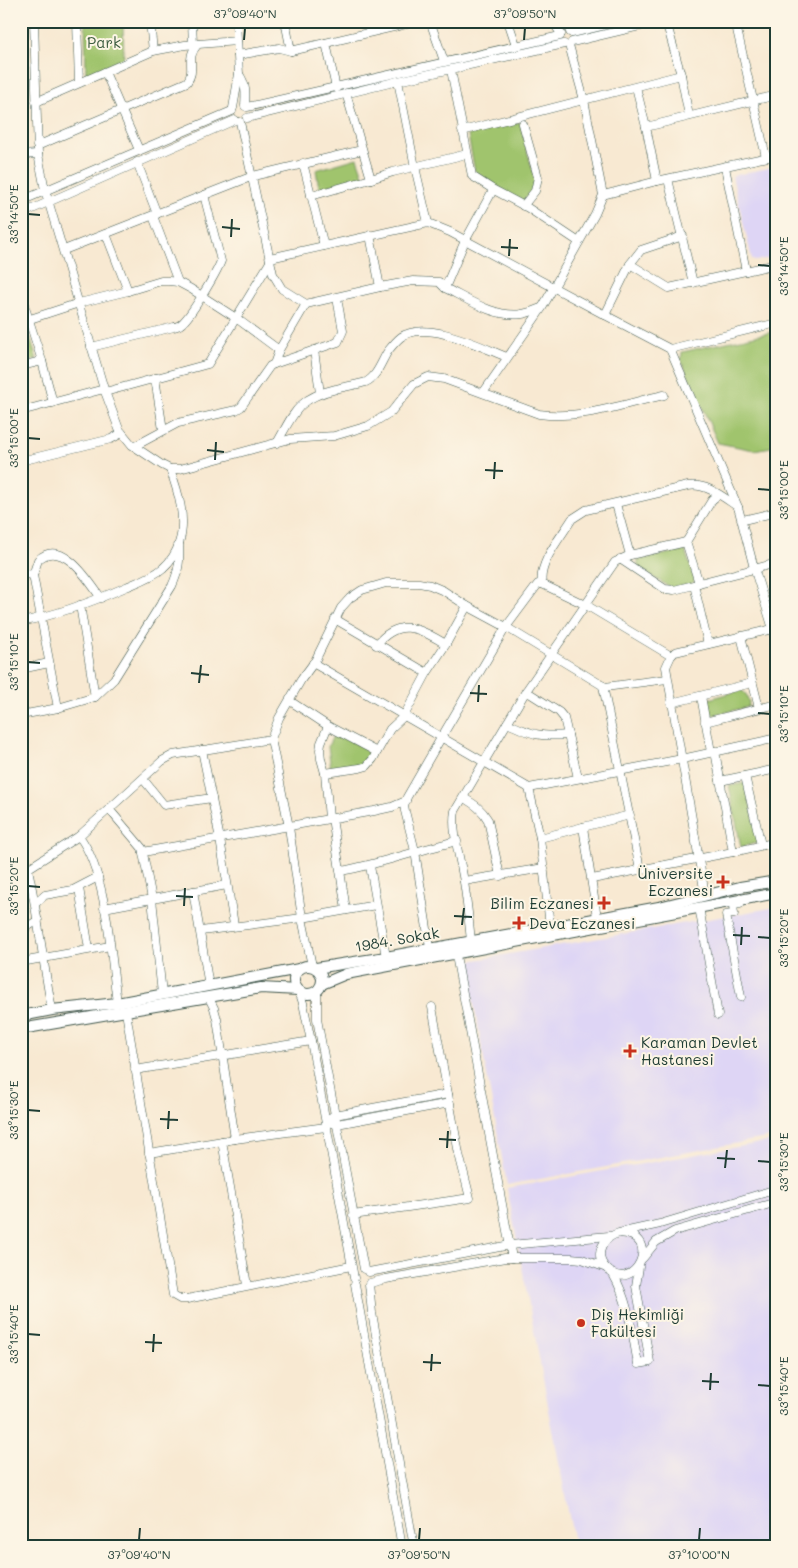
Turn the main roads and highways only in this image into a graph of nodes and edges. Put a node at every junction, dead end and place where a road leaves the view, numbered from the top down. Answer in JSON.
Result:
{"nodes":[{"id":1,"x":777,"y":881,"type":"edge"},
{"id":2,"x":777,"y":893,"type":"edge"},
{"id":3,"x":455,"y":948,"type":"junction"},
{"id":4,"x":314,"y":967,"type":"junction"},
{"id":5,"x":299,"y":969,"type":"junction"},
{"id":6,"x":320,"y":987,"type":"junction"},
{"id":7,"x":298,"y":990,"type":"junction"},
{"id":8,"x":21,"y":1016,"type":"edge"},
{"id":9,"x":21,"y":1028,"type":"edge"}],
"edges":[{"from":1,"to":3,"type":"main road","name":"1984. Sokak"},
{"from":2,"to":3,"type":"main road"},
{"from":3,"to":4,"type":"main road","name":"1984. Sokak"},
{"from":3,"to":6,"type":"main road"},
{"from":4,"to":5,"type":"main road"},
{"from":4,"to":6,"type":"main road"},
{"from":5,"to":7,"type":"main road"},
{"from":5,"to":8,"type":"main road"},
{"from":6,"to":7,"type":"main road"},
{"from":7,"to":9,"type":"main road"}]}
